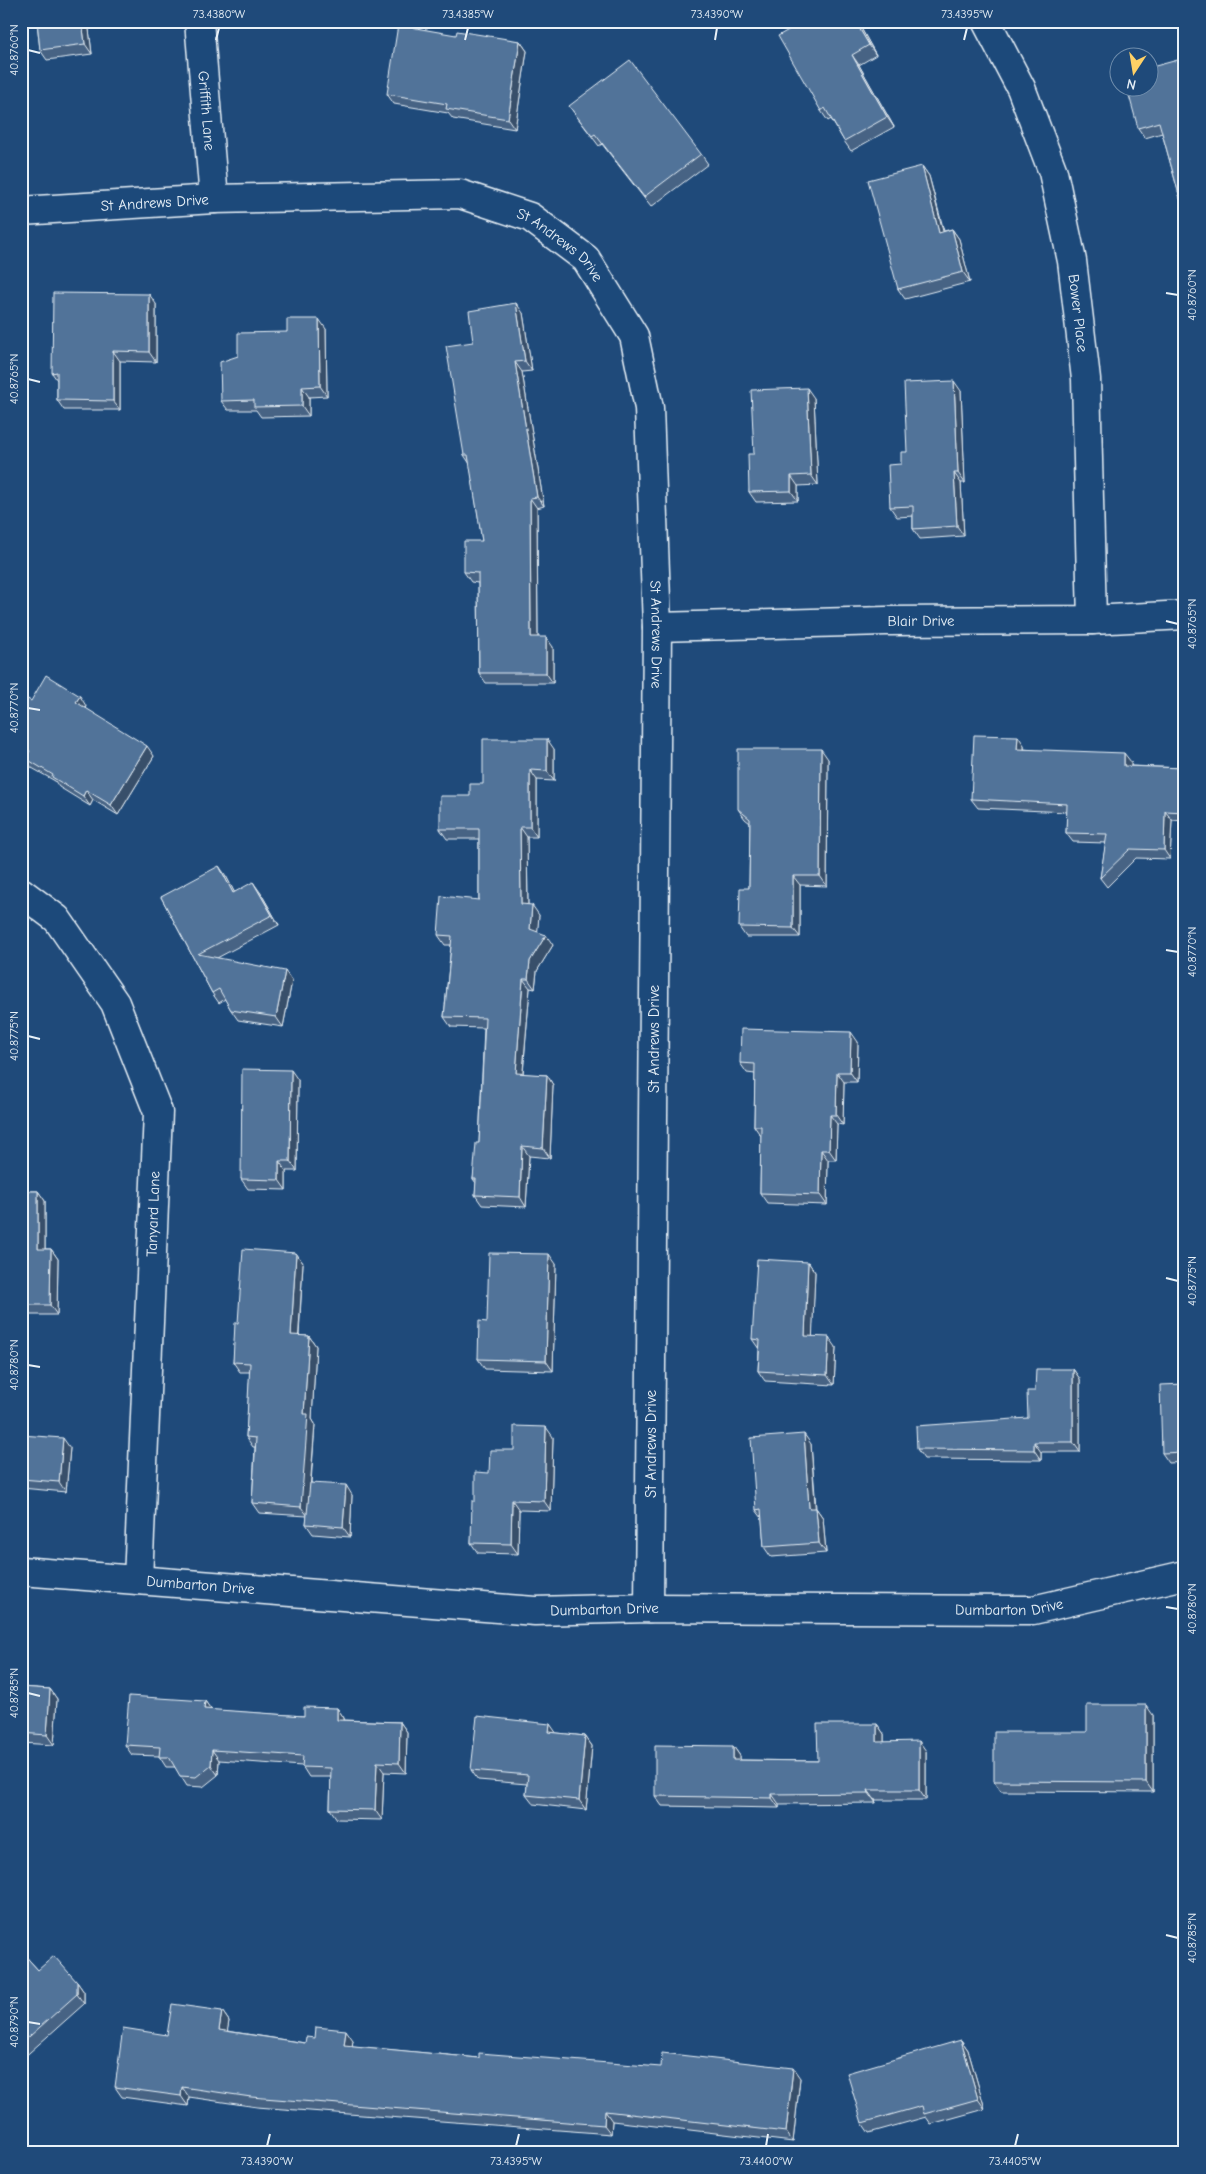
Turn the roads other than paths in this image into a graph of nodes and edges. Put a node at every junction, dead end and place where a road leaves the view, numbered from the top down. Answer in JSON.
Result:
{"nodes":[{"id":1,"x":199,"y":21,"type":"edge"},
{"id":2,"x":986,"y":21,"type":"edge"},
{"id":3,"x":214,"y":199,"type":"junction"},
{"id":4,"x":21,"y":211,"type":"edge"},
{"id":5,"x":1185,"y":615,"type":"edge"},
{"id":6,"x":1092,"y":620,"type":"junction"},
{"id":7,"x":657,"y":627,"type":"junction"},
{"id":8,"x":21,"y":892,"type":"edge"},
{"id":9,"x":21,"y":1571,"type":"edge"},
{"id":10,"x":1185,"y":1575,"type":"edge"},
{"id":11,"x":138,"y":1580,"type":"junction"},
{"id":12,"x":649,"y":1608,"type":"junction"}],
"edges":[{"from":1,"to":3,"type":"street","name":"Griffith Lane"},
{"from":2,"to":6,"type":"street","name":"Bower Place"},
{"from":3,"to":4,"type":"street","name":"St Andrews Drive"},
{"from":3,"to":7,"type":"street","name":"St Andrews Drive"},
{"from":5,"to":6,"type":"street","name":"Blair Drive"},
{"from":6,"to":7,"type":"street","name":"Blair Drive"},
{"from":7,"to":12,"type":"street","name":"St Andrews Drive"},
{"from":8,"to":11,"type":"street","name":"Tanyard Lane"},
{"from":9,"to":11,"type":"street","name":"Dumbarton Drive"},
{"from":10,"to":12,"type":"street","name":"Dumbarton Drive"},
{"from":11,"to":12,"type":"street","name":"Dumbarton Drive"}]}
